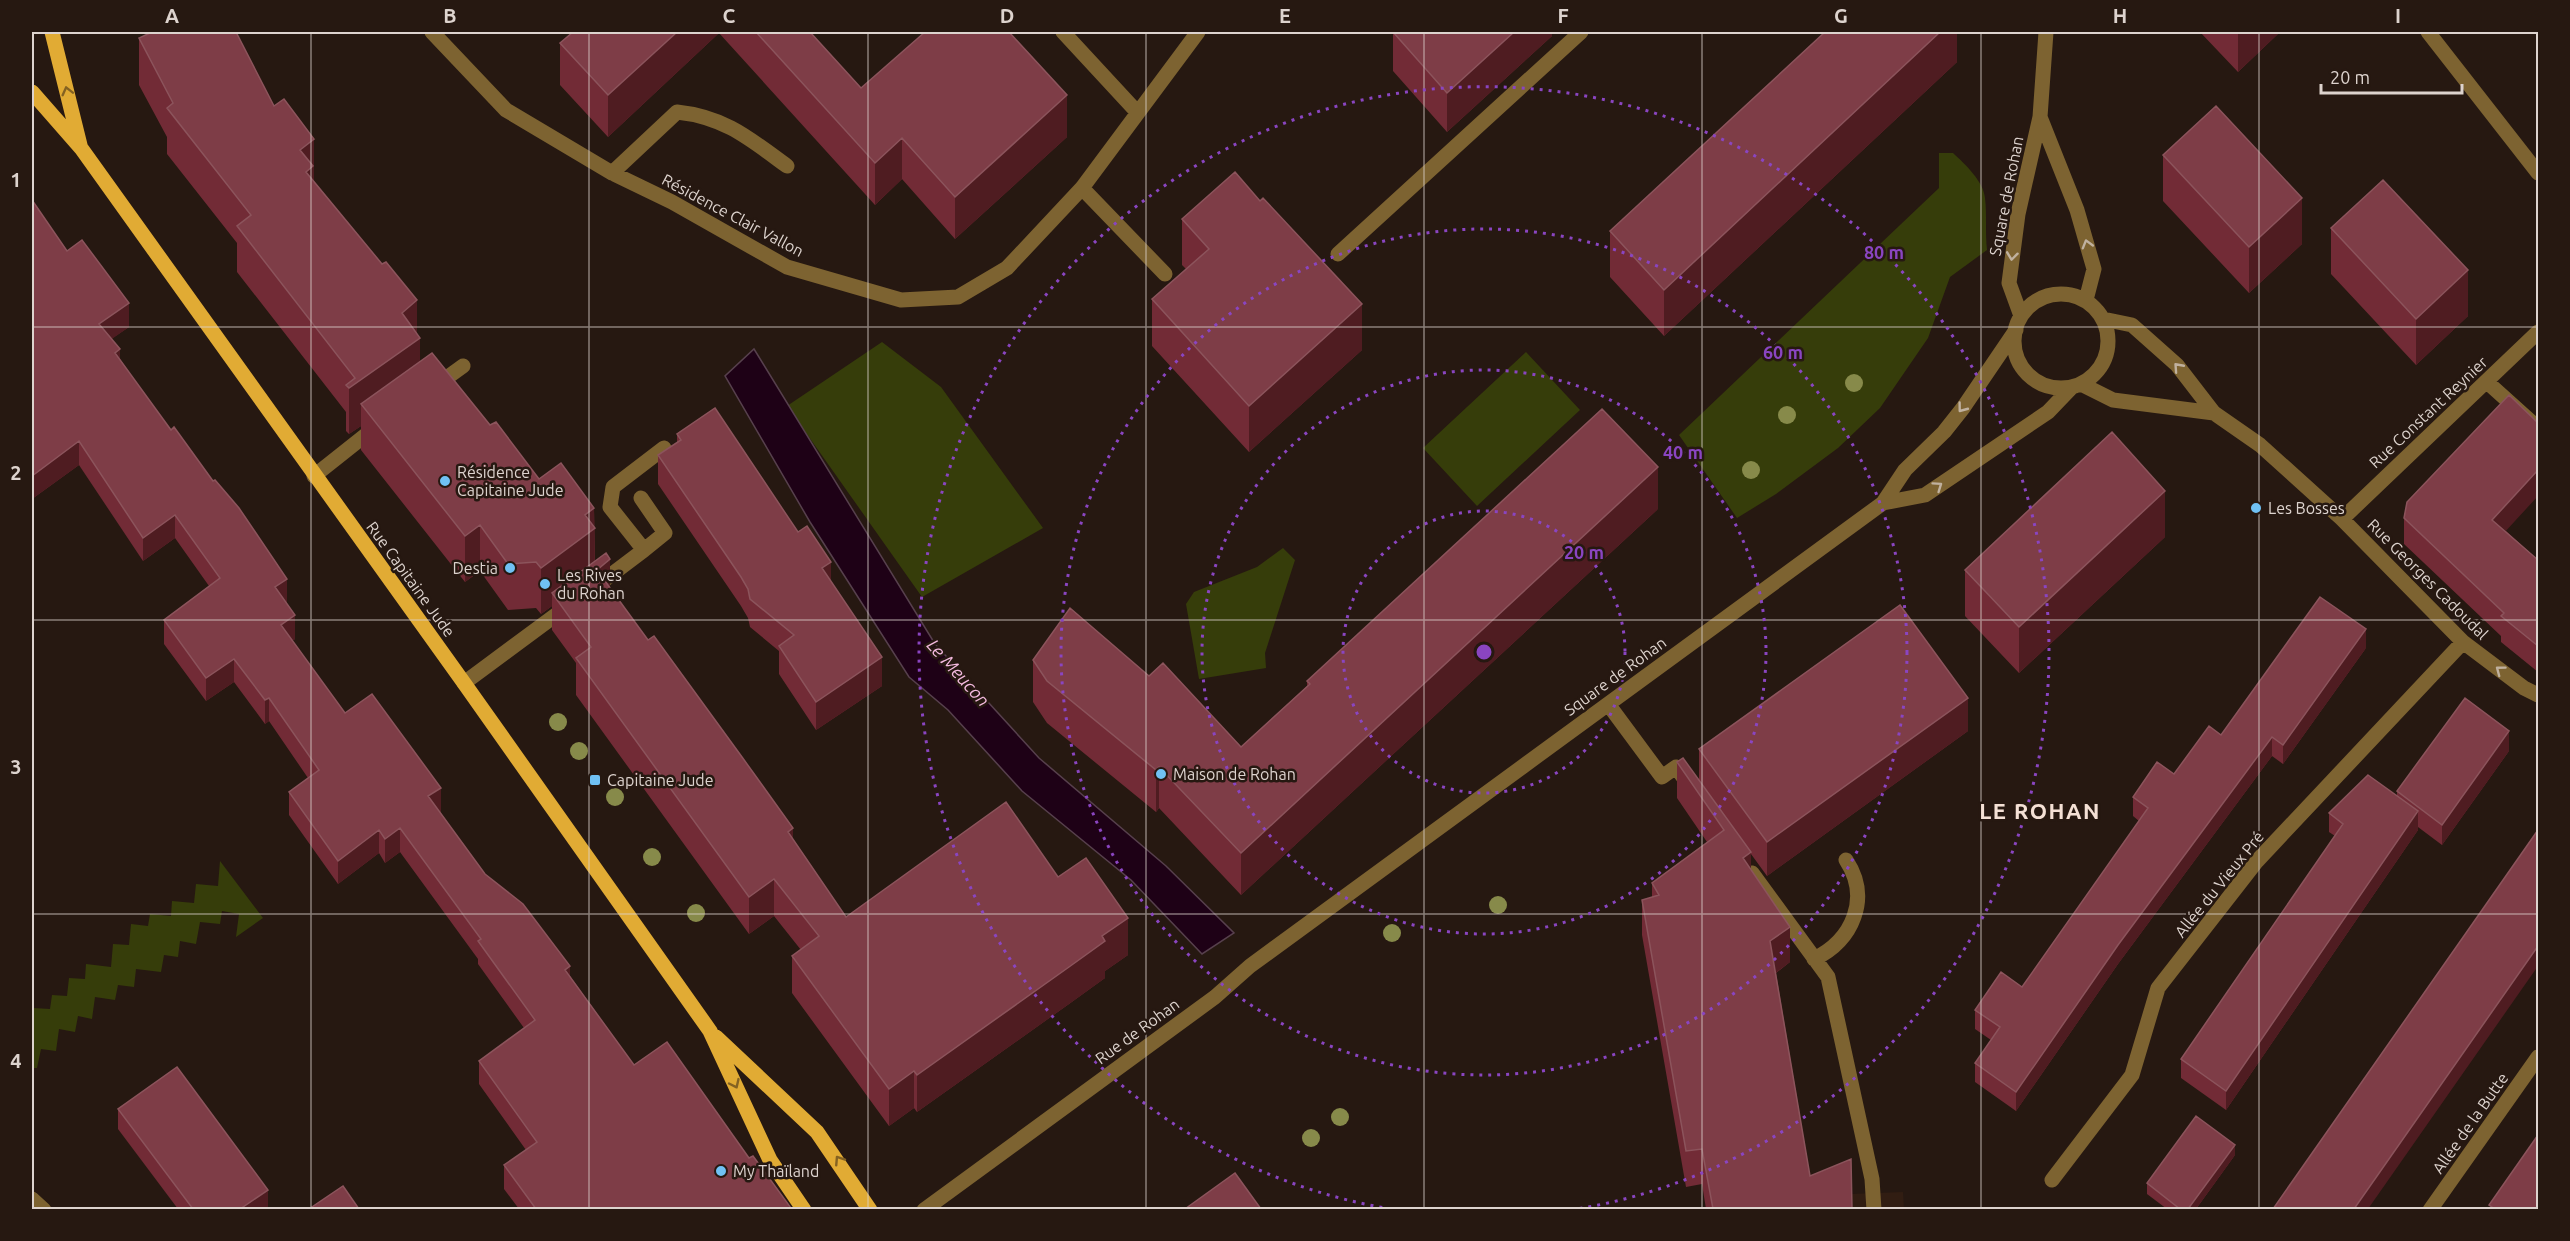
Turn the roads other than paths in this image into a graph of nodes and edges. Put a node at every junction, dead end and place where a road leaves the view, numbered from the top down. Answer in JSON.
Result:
{"nodes":[{"id":1,"x":52,"y":32,"type":"edge"},
{"id":2,"x":432,"y":32,"type":"edge"},
{"id":3,"x":1063,"y":32,"type":"edge"},
{"id":4,"x":1198,"y":32,"type":"edge"},
{"id":5,"x":1581,"y":32,"type":"edge"},
{"id":6,"x":2046,"y":32,"type":"edge"},
{"id":7,"x":2428,"y":32,"type":"edge"},
{"id":8,"x":32,"y":92,"type":"edge"},
{"id":9,"x":1137,"y":112,"type":"junction"},
{"id":10,"x":2040,"y":117,"type":"junction"},
{"id":11,"x":81,"y":148,"type":"junction"},
{"id":12,"x":788,"y":166,"type":"dead end"},
{"id":13,"x":612,"y":173,"type":"junction"},
{"id":14,"x":2538,"y":173,"type":"edge"},
{"id":15,"x":1082,"y":188,"type":"junction"},
{"id":16,"x":1338,"y":254,"type":"dead end"},
{"id":17,"x":1165,"y":274,"type":"dead end"},
{"id":18,"x":2086,"y":300,"type":"junction"},
{"id":19,"x":2103,"y":320,"type":"junction"},
{"id":20,"x":2018,"y":323,"type":"junction"},
{"id":21,"x":2538,"y":332,"type":"edge"},
{"id":22,"x":463,"y":366,"type":"dead end"},
{"id":23,"x":2487,"y":382,"type":"junction"},
{"id":24,"x":2076,"y":386,"type":"junction"},
{"id":25,"x":417,"y":398,"type":"edge"},
{"id":26,"x":2214,"y":413,"type":"junction"},
{"id":27,"x":390,"y":418,"type":"edge"},
{"id":28,"x":2538,"y":428,"type":"edge"},
{"id":29,"x":664,"y":448,"type":"edge"},
{"id":30,"x":314,"y":476,"type":"junction"},
{"id":31,"x":641,"y":498,"type":"dead end"},
{"id":32,"x":1883,"y":503,"type":"junction"},
{"id":33,"x":2342,"y":519,"type":"junction"},
{"id":34,"x":644,"y":550,"type":"junction"},
{"id":35,"x":2463,"y":642,"type":"junction"},
{"id":36,"x":465,"y":683,"type":"junction"},
{"id":37,"x":2538,"y":695,"type":"edge"},
{"id":38,"x":1608,"y":704,"type":"junction"},
{"id":39,"x":1696,"y":795,"type":"edge"},
{"id":40,"x":1742,"y":859,"type":"edge"},
{"id":41,"x":1846,"y":860,"type":"dead end"},
{"id":42,"x":1369,"y":879,"type":"joint"},
{"id":43,"x":1814,"y":958,"type":"junction"},
{"id":44,"x":710,"y":1031,"type":"junction"},
{"id":45,"x":2538,"y":1057,"type":"edge"},
{"id":46,"x":2052,"y":1180,"type":"dead end"},
{"id":47,"x":32,"y":1199,"type":"edge"},
{"id":48,"x":44,"y":1209,"type":"edge"},
{"id":49,"x":804,"y":1209,"type":"edge"},
{"id":50,"x":870,"y":1209,"type":"edge"},
{"id":51,"x":924,"y":1209,"type":"edge"},
{"id":52,"x":1874,"y":1209,"type":"edge"},
{"id":53,"x":2430,"y":1209,"type":"edge"}],
"edges":[{"from":11,"to":1,"type":"main road","name":"Rue Capitaine Jude","one_way":true},
{"from":2,"to":13,"type":"street","name":"Résidence Clair Vallon"},
{"from":3,"to":9,"type":"street"},
{"from":4,"to":9,"type":"street","name":"Résidence Clair Vallon"},
{"from":5,"to":16,"type":"street"},
{"from":6,"to":10,"type":"street","name":"Square de Rohan"},
{"from":7,"to":14,"type":"street"},
{"from":8,"to":11,"type":"main road","name":"Rue Capitaine Jude"},
{"from":9,"to":15,"type":"street","name":"Résidence Clair Vallon"},
{"from":18,"to":10,"type":"street","name":"Square de Rohan","one_way":true},
{"from":10,"to":20,"type":"street","name":"Square de Rohan","one_way":true},
{"from":11,"to":30,"type":"main road","name":"Rue Capitaine Jude"},
{"from":12,"to":13,"type":"street"},
{"from":13,"to":15,"type":"street","name":"Résidence Clair Vallon"},
{"from":15,"to":17,"type":"street"},
{"from":18,"to":19,"type":"street"},
{"from":18,"to":20,"type":"street"},
{"from":19,"to":24,"type":"street"},
{"from":26,"to":19,"type":"street","name":"Rue Georges Cadoudal","one_way":true},
{"from":20,"to":24,"type":"street"},
{"from":20,"to":32,"type":"street","name":"Square de Rohan","one_way":true},
{"from":21,"to":23,"type":"street","name":"Rue Constant Reynier"},
{"from":22,"to":25,"type":"street"},
{"from":23,"to":28,"type":"street"},
{"from":23,"to":33,"type":"street","name":"Rue Constant Reynier"},
{"from":24,"to":26,"type":"street","name":"Rue Georges Cadoudal"},
{"from":32,"to":24,"type":"street","name":"Square de Rohan","one_way":true},
{"from":26,"to":33,"type":"street","name":"Rue Georges Cadoudal"},
{"from":27,"to":30,"type":"street"},
{"from":29,"to":34,"type":"street"},
{"from":30,"to":36,"type":"main road","name":"Rue Capitaine Jude"},
{"from":31,"to":34,"type":"street"},
{"from":32,"to":38,"type":"street","name":"Square de Rohan"},
{"from":33,"to":35,"type":"street","name":"Rue Georges Cadoudal"},
{"from":34,"to":36,"type":"street"},
{"from":37,"to":35,"type":"street","name":"Rue Georges Cadoudal","one_way":true},
{"from":35,"to":46,"type":"street","name":"Allée du Vieux Pré"},
{"from":36,"to":44,"type":"main road","name":"Rue Capitaine Jude"},
{"from":38,"to":39,"type":"street"},
{"from":38,"to":42,"type":"street","name":"Square de Rohan"},
{"from":40,"to":43,"type":"street"},
{"from":41,"to":43,"type":"street"},
{"from":42,"to":51,"type":"street","name":"Rue de Rohan"},
{"from":43,"to":52,"type":"street"},
{"from":44,"to":49,"type":"main road","one_way":true},
{"from":50,"to":44,"type":"main road","one_way":true},
{"from":45,"to":53,"type":"street","name":"Allée de la Butte"},
{"from":47,"to":48,"type":"street"}]}
